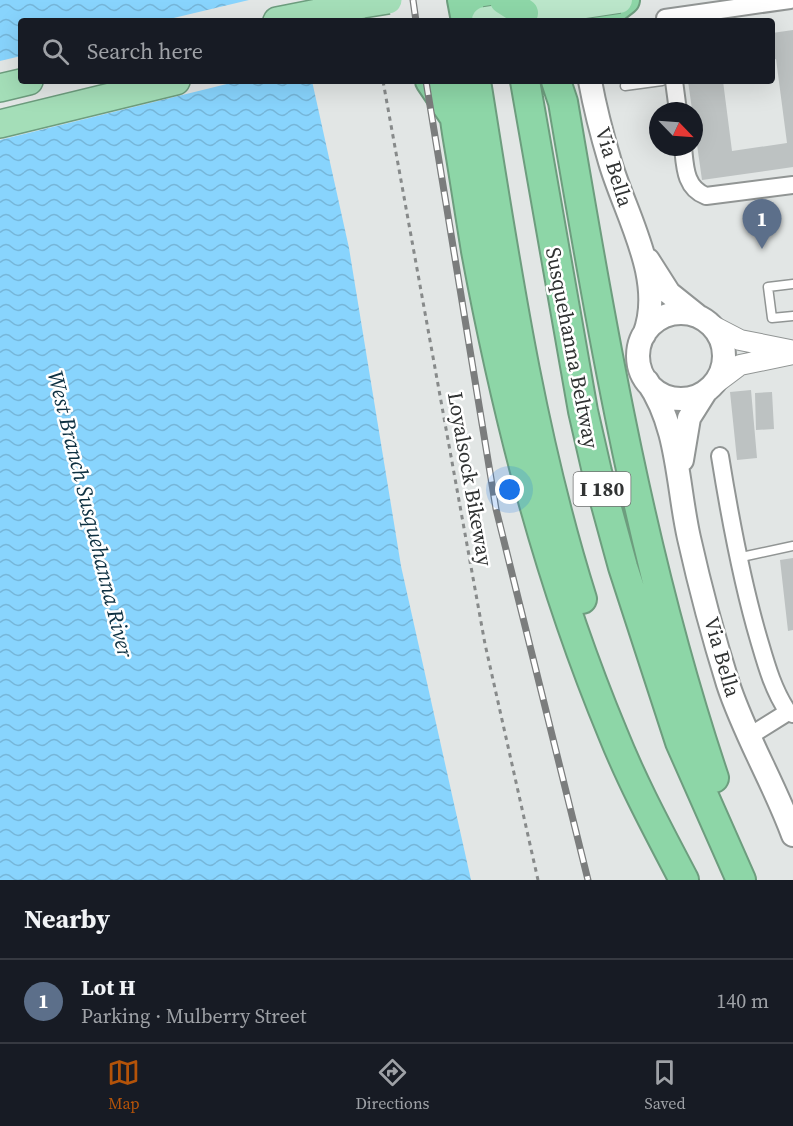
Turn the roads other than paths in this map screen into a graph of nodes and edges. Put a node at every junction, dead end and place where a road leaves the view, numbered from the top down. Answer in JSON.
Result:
{"nodes":[{"id":1,"x":578,"y":0,"type":"edge"},
{"id":2,"x":619,"y":0,"type":"edge"},
{"id":3,"x":625,"y":0,"type":"edge"},
{"id":4,"x":790,"y":0,"type":"edge"},
{"id":5,"x":373,"y":1,"type":"edge"},
{"id":6,"x":493,"y":11,"type":"edge"},
{"id":7,"x":291,"y":18,"type":"edge"},
{"id":8,"x":581,"y":18,"type":"edge"},
{"id":9,"x":602,"y":18,"type":"edge"},
{"id":10,"x":672,"y":18,"type":"edge"},
{"id":11,"x":18,"y":84,"type":"edge"},
{"id":12,"x":164,"y":84,"type":"edge"},
{"id":13,"x":432,"y":84,"type":"edge"},
{"id":14,"x":455,"y":84,"type":"edge"},
{"id":15,"x":477,"y":84,"type":"edge"},
{"id":16,"x":526,"y":84,"type":"edge"},
{"id":17,"x":591,"y":84,"type":"edge"},
{"id":18,"x":644,"y":84,"type":"edge"},
{"id":19,"x":674,"y":84,"type":"edge"},
{"id":20,"x":626,"y":87,"type":"dead end"},
{"id":21,"x":0,"y":88,"type":"edge"},
{"id":22,"x":562,"y":88,"type":"edge"},
{"id":23,"x":677,"y":102,"type":"edge"},
{"id":24,"x":455,"y":118,"type":"junction"},
{"id":25,"x":0,"y":124,"type":"edge"},
{"id":26,"x":684,"y":156,"type":"edge"},
{"id":27,"x":793,"y":185,"type":"edge"},
{"id":28,"x":642,"y":251,"type":"junction"},
{"id":29,"x":793,"y":284,"type":"edge"},
{"id":30,"x":793,"y":316,"type":"edge"},
{"id":31,"x":707,"y":322,"type":"junction"},
{"id":32,"x":643,"y":339,"type":"junction"},
{"id":33,"x":793,"y":352,"type":"edge"},
{"id":34,"x":647,"y":381,"type":"junction"},
{"id":35,"x":709,"y":389,"type":"junction"},
{"id":36,"x":720,"y":456,"type":"dead end"},
{"id":37,"x":679,"y":488,"type":"junction"},
{"id":38,"x":793,"y":546,"type":"edge"},
{"id":39,"x":736,"y":558,"type":"junction"},
{"id":40,"x":790,"y":713,"type":"edge"},
{"id":41,"x":748,"y":737,"type":"junction"},
{"id":42,"x":791,"y":826,"type":"edge"},
{"id":43,"x":686,"y":880,"type":"edge"},
{"id":44,"x":741,"y":880,"type":"edge"},
{"id":45,"x":748,"y":880,"type":"edge"}],
"edges":[{"from":1,"to":8,"type":"main road"},
{"from":2,"to":6,"type":"main road","bridge":true},
{"from":3,"to":9,"type":"highway"},
{"from":4,"to":10,"type":"street"},
{"from":5,"to":7,"type":"highway"},
{"from":11,"to":21,"type":"highway"},
{"from":12,"to":25,"type":"highway"},
{"from":13,"to":24,"type":"highway"},
{"from":14,"to":24,"type":"highway"},
{"from":15,"to":43,"type":"highway","number":"I 180"},
{"from":16,"to":44,"type":"highway","name":"Susquehanna Beltway","number":"I 180"},
{"from":17,"to":28,"type":"main road","name":"Via Bella"},
{"from":18,"to":20,"type":"lane"},
{"from":19,"to":23,"type":"street"},
{"from":22,"to":45,"type":"highway"},
{"from":24,"to":43,"type":"highway"},
{"from":26,"to":27,"type":"street"},
{"from":28,"to":31,"type":"main road","name":"Via Bella"},
{"from":28,"to":32,"type":"main road","name":"Via Bella"},
{"from":29,"to":30,"type":"lane"},
{"from":31,"to":32,"type":"main road"},
{"from":31,"to":33,"type":"street"},
{"from":31,"to":35,"type":"main road"},
{"from":32,"to":34,"type":"main road"},
{"from":33,"to":35,"type":"street"},
{"from":34,"to":35,"type":"main road"},
{"from":34,"to":37,"type":"main road","name":"Via Bella"},
{"from":35,"to":37,"type":"main road","name":"Via Bella"},
{"from":36,"to":39,"type":"street"},
{"from":37,"to":41,"type":"main road","name":"Via Bella"},
{"from":38,"to":39,"type":"lane"},
{"from":39,"to":40,"type":"street"},
{"from":40,"to":41,"type":"street"},
{"from":41,"to":42,"type":"main road","name":"Via Bella"}]}
